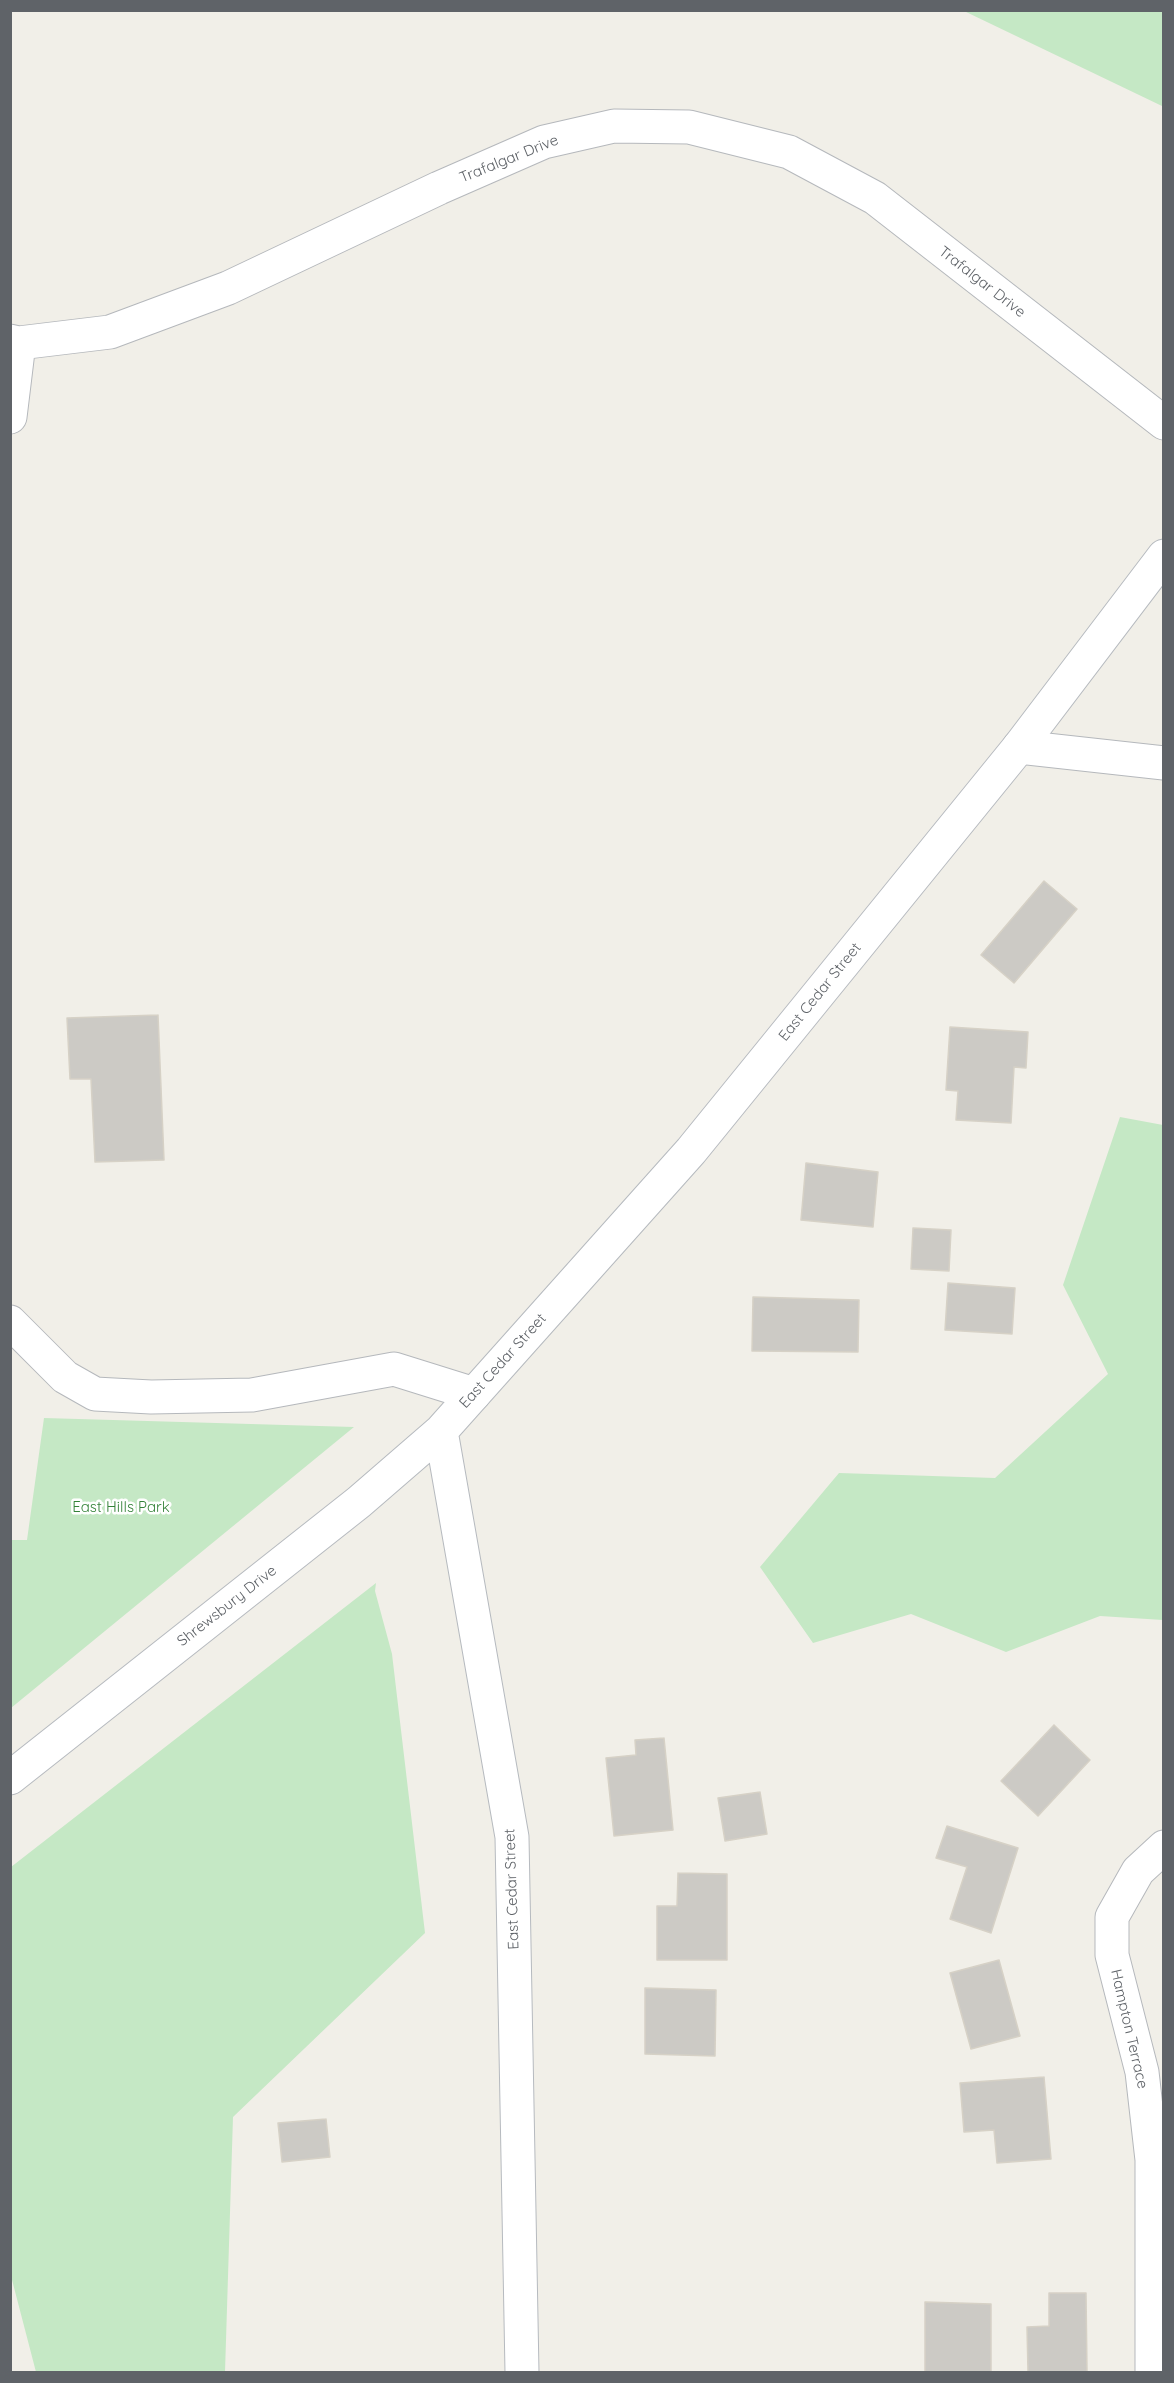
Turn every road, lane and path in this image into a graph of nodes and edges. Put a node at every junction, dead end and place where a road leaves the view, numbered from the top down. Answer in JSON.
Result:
{"nodes":[{"id":1,"x":15,"y":342,"type":"edge"},
{"id":2,"x":10,"y":417,"type":"edge"},
{"id":3,"x":1164,"y":423,"type":"edge"},
{"id":4,"x":1164,"y":556,"type":"edge"},
{"id":5,"x":1019,"y":747,"type":"junction"},
{"id":6,"x":1164,"y":763,"type":"edge"},
{"id":7,"x":10,"y":1322,"type":"edge"},
{"id":8,"x":474,"y":1394,"type":"junction"},
{"id":9,"x":441,"y":1431,"type":"junction"},
{"id":10,"x":10,"y":1778,"type":"edge"},
{"id":11,"x":1164,"y":1847,"type":"edge"},
{"id":12,"x":522,"y":2373,"type":"edge"},
{"id":13,"x":1152,"y":2373,"type":"edge"}],
"edges":[{"from":1,"to":2,"type":"street"},
{"from":1,"to":3,"type":"street","name":"Trafalgar Drive"},
{"from":4,"to":5,"type":"street","name":"East Cedar Street"},
{"from":5,"to":6,"type":"street"},
{"from":5,"to":8,"type":"street","name":"East Cedar Street"},
{"from":7,"to":8,"type":"street"},
{"from":8,"to":9,"type":"street","name":"East Cedar Street"},
{"from":9,"to":10,"type":"street","name":"Shrewsbury Drive"},
{"from":9,"to":12,"type":"street","name":"East Cedar Street"},
{"from":11,"to":13,"type":"street","name":"Hampton Terrace"}]}
